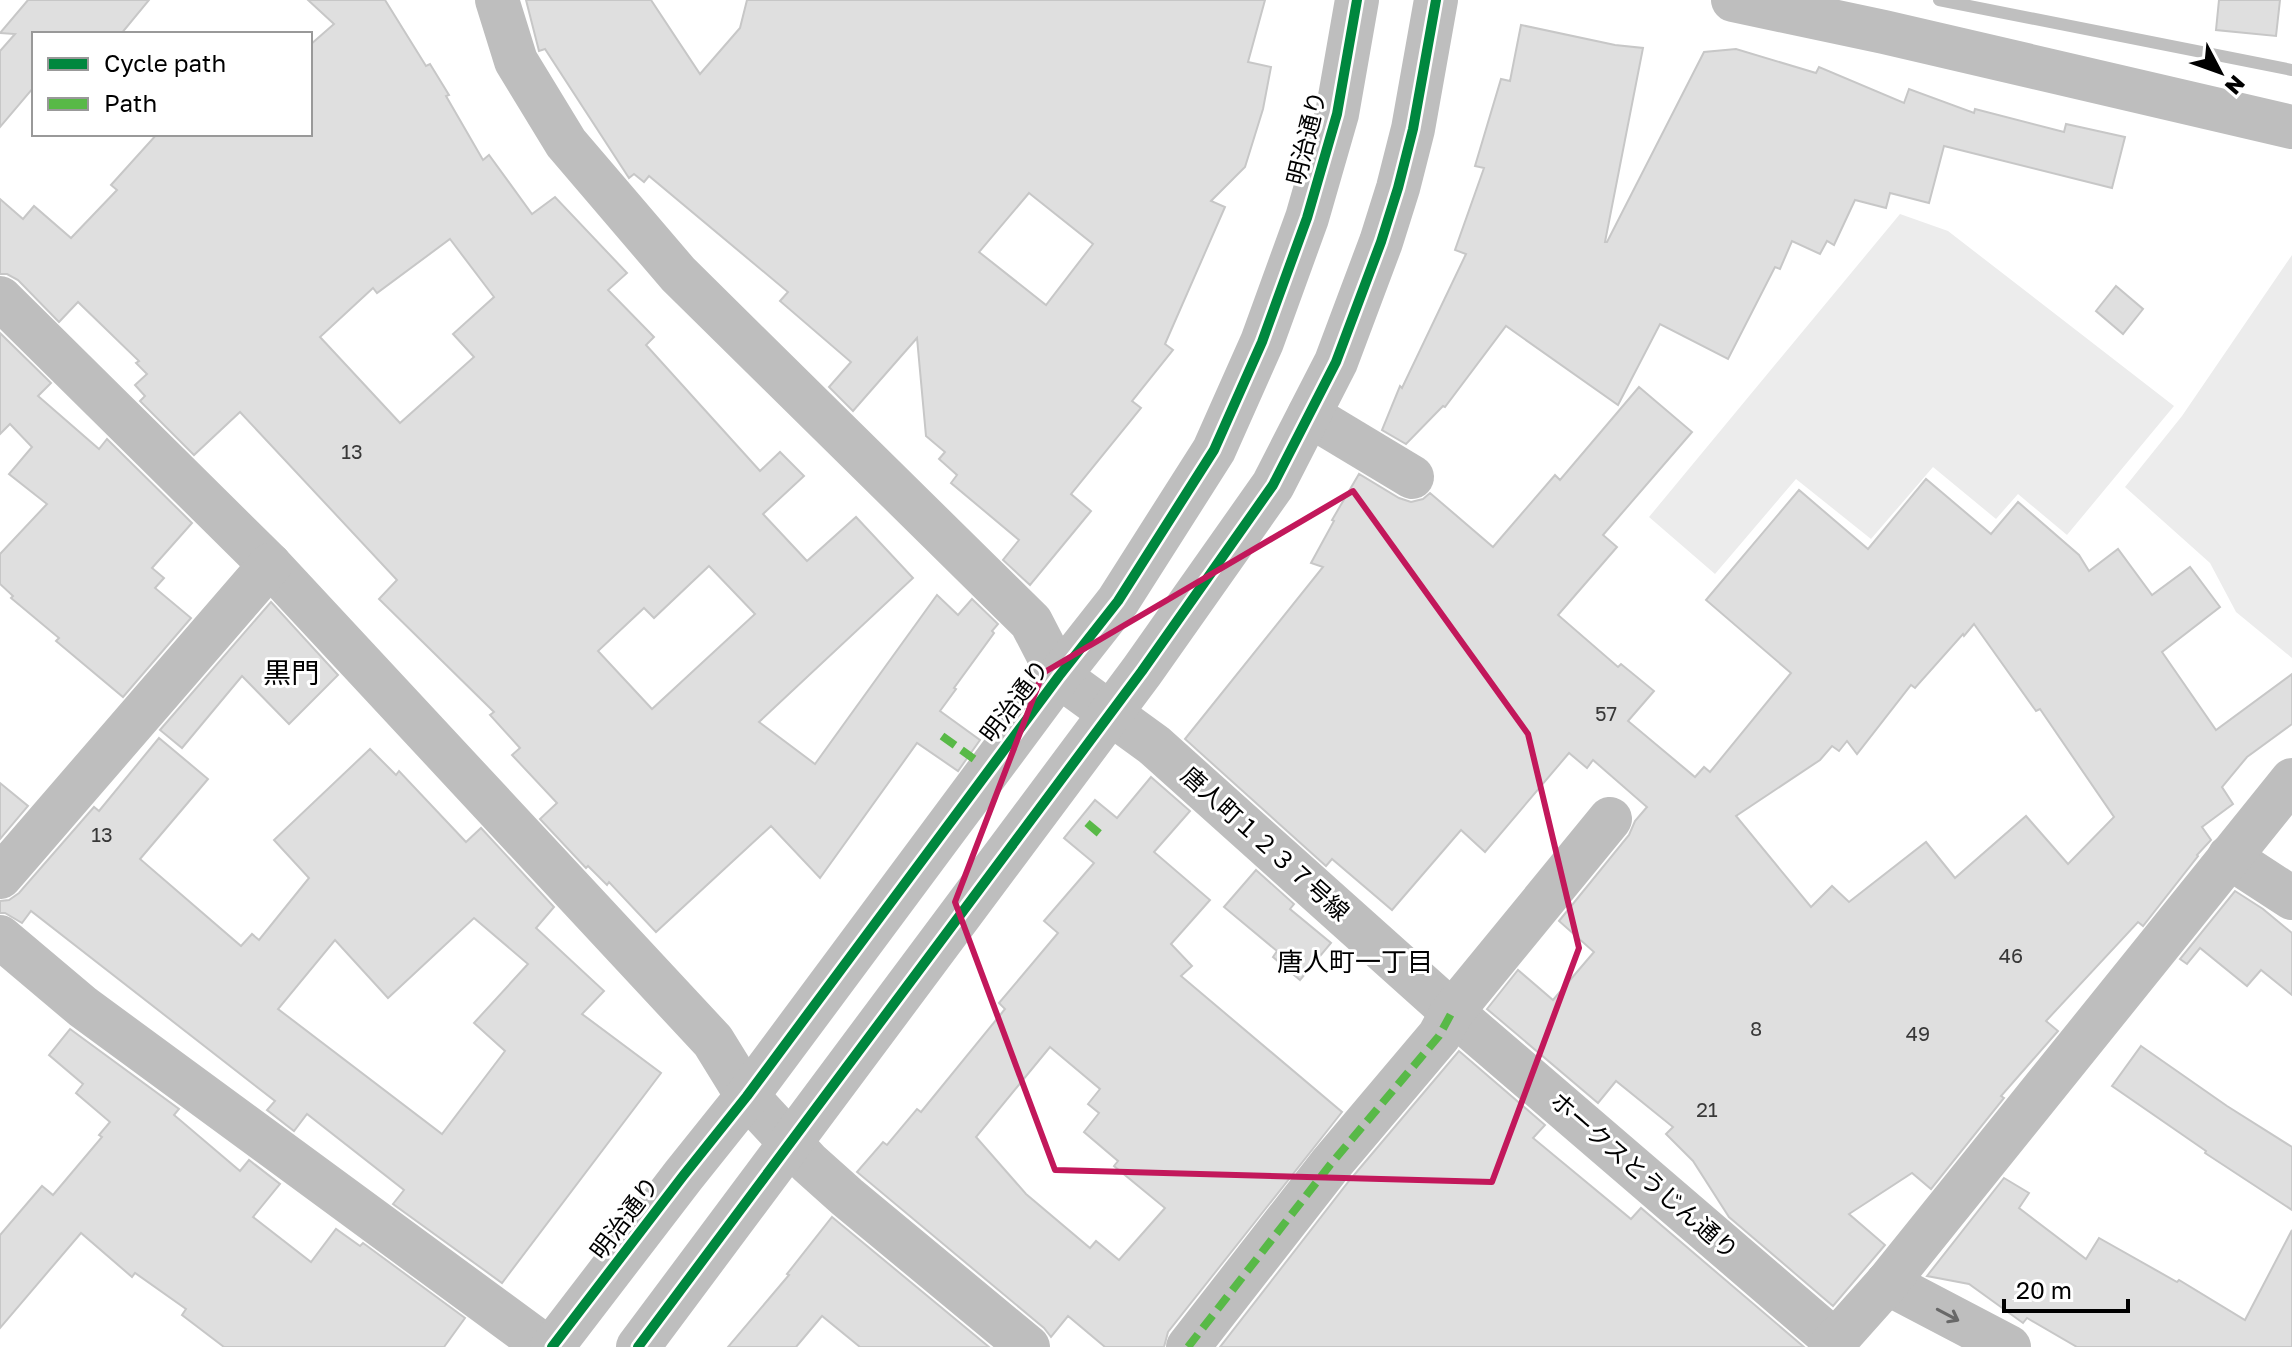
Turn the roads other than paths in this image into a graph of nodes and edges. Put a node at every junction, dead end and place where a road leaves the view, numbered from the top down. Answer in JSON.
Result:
{"nodes":[{"id":1,"x":497,"y":0,"type":"edge"},
{"id":2,"x":1357,"y":0,"type":"edge"},
{"id":3,"x":1436,"y":0,"type":"edge"},
{"id":4,"x":1733,"y":0,"type":"edge"},
{"id":5,"x":2292,"y":127,"type":"edge"},
{"id":6,"x":0,"y":298,"type":"edge"},
{"id":7,"x":1309,"y":415,"type":"junction"},
{"id":8,"x":1412,"y":477,"type":"dead end"},
{"id":9,"x":270,"y":565,"type":"junction"},
{"id":10,"x":1059,"y":676,"type":"junction"},
{"id":11,"x":1110,"y":714,"type":"junction"},
{"id":12,"x":2292,"y":780,"type":"edge"},
{"id":13,"x":1610,"y":819,"type":"dead end"},
{"id":14,"x":2229,"y":857,"type":"junction"},
{"id":15,"x":0,"y":877,"type":"edge"},
{"id":16,"x":2292,"y":898,"type":"edge"},
{"id":17,"x":0,"y":937,"type":"edge"},
{"id":18,"x":1452,"y":1012,"type":"junction"},
{"id":19,"x":747,"y":1096,"type":"junction"},
{"id":20,"x":789,"y":1143,"type":"junction"},
{"id":21,"x":1887,"y":1283,"type":"junction"},
{"id":22,"x":1833,"y":1344,"type":"edge"},
{"id":23,"x":549,"y":1347,"type":"edge"},
{"id":24,"x":638,"y":1347,"type":"edge"},
{"id":25,"x":1028,"y":1347,"type":"edge"},
{"id":26,"x":1188,"y":1347,"type":"edge"},
{"id":27,"x":2009,"y":1347,"type":"edge"}],
"edges":[{"from":1,"to":10,"type":"street"},
{"from":2,"to":10,"type":"street","name":"明治通り"},
{"from":3,"to":7,"type":"street"},
{"from":4,"to":5,"type":"street"},
{"from":6,"to":9,"type":"street"},
{"from":7,"to":8,"type":"street"},
{"from":7,"to":11,"type":"street"},
{"from":9,"to":15,"type":"street"},
{"from":9,"to":19,"type":"street"},
{"from":10,"to":11,"type":"street","name":"唐人町１２３７号線"},
{"from":10,"to":19,"type":"street","name":"明治通り"},
{"from":11,"to":18,"type":"street","name":"唐人町１２３７号線"},
{"from":11,"to":20,"type":"street"},
{"from":12,"to":14,"type":"street"},
{"from":13,"to":18,"type":"street"},
{"from":14,"to":16,"type":"street"},
{"from":14,"to":21,"type":"street"},
{"from":17,"to":23,"type":"street"},
{"from":18,"to":22,"type":"street","name":"ホークスとうじん通り"},
{"from":18,"to":26,"type":"street"},
{"from":19,"to":20,"type":"street"},
{"from":19,"to":23,"type":"street","name":"明治通り"},
{"from":20,"to":24,"type":"street"},
{"from":20,"to":25,"type":"street"},
{"from":21,"to":22,"type":"street"},
{"from":21,"to":27,"type":"street","one_way":true}]}
